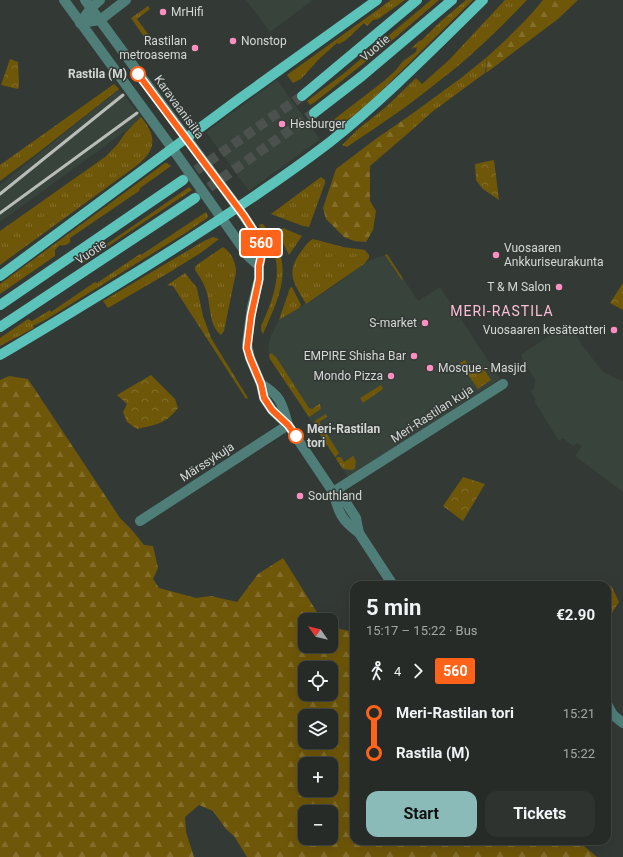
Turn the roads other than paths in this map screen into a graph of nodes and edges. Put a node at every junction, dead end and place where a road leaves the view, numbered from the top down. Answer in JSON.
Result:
{"nodes":[{"id":1,"x":64,"y":0,"type":"edge"},
{"id":2,"x":100,"y":0,"type":"edge"},
{"id":3,"x":126,"y":0,"type":"edge"},
{"id":4,"x":377,"y":0,"type":"edge"},
{"id":5,"x":417,"y":0,"type":"edge"},
{"id":6,"x":452,"y":0,"type":"edge"},
{"id":7,"x":483,"y":0,"type":"edge"},
{"id":8,"x":88,"y":4,"type":"edge"},
{"id":9,"x":100,"y":20,"type":"junction"},
{"id":10,"x":80,"y":23,"type":"junction"},
{"id":11,"x":302,"y":96,"type":"tunnel mouth"},
{"id":12,"x":314,"y":113,"type":"tunnel mouth"},
{"id":13,"x":186,"y":138,"type":"junction"},
{"id":14,"x":172,"y":148,"type":"junction"},
{"id":15,"x":183,"y":180,"type":"tunnel mouth"},
{"id":16,"x":195,"y":198,"type":"tunnel mouth"},
{"id":17,"x":238,"y":208,"type":"junction"},
{"id":18,"x":223,"y":218,"type":"junction"},
{"id":19,"x":259,"y":266,"type":"junction"},
{"id":20,"x":0,"y":276,"type":"edge"},
{"id":21,"x":0,"y":305,"type":"edge"},
{"id":22,"x":0,"y":327,"type":"edge"},
{"id":23,"x":0,"y":355,"type":"edge"},
{"id":24,"x":503,"y":384,"type":"dead end"},
{"id":25,"x":288,"y":425,"type":"junction"},
{"id":26,"x":333,"y":492,"type":"junction"},
{"id":27,"x":140,"y":521,"type":"dead end"},
{"id":28,"x":390,"y":581,"type":"edge"},
{"id":29,"x":611,"y":715,"type":"edge"},
{"id":30,"x":623,"y":722,"type":"edge"}],
"edges":[{"from":1,"to":10,"type":"street"},
{"from":2,"to":8,"type":"street"},
{"from":3,"to":9,"type":"street"},
{"from":4,"to":13,"type":"main road"},
{"from":5,"to":11,"type":"main road","name":"Vuotie"},
{"from":6,"to":12,"type":"main road","name":"Vuotie"},
{"from":7,"to":17,"type":"main road"},
{"from":8,"to":9,"type":"street","name":"Karavaanisilta"},
{"from":8,"to":10,"type":"street"},
{"from":9,"to":10,"type":"street"},
{"from":9,"to":13,"type":"street","name":"Karavaanisilta"},
{"from":10,"to":14,"type":"street"},
{"from":13,"to":14,"type":"main road"},
{"from":13,"to":17,"type":"street","name":"Karavaanisilta"},
{"from":14,"to":18,"type":"street"},
{"from":14,"to":20,"type":"main road"},
{"from":15,"to":21,"type":"main road","name":"Vuotie"},
{"from":16,"to":22,"type":"main road","name":"Vuotie"},
{"from":17,"to":18,"type":"main road"},
{"from":17,"to":19,"type":"street","name":"Karavaanisilta"},
{"from":18,"to":19,"type":"street"},
{"from":18,"to":23,"type":"main road"},
{"from":19,"to":25,"type":"street","name":"Karavaanisilta"},
{"from":24,"to":26,"type":"street","name":"Meri-Rastilan kuja"},
{"from":25,"to":26,"type":"street"},
{"from":25,"to":27,"type":"street","name":"Märssykuja"},
{"from":26,"to":28,"type":"street"},
{"from":29,"to":30,"type":"street"}]}
